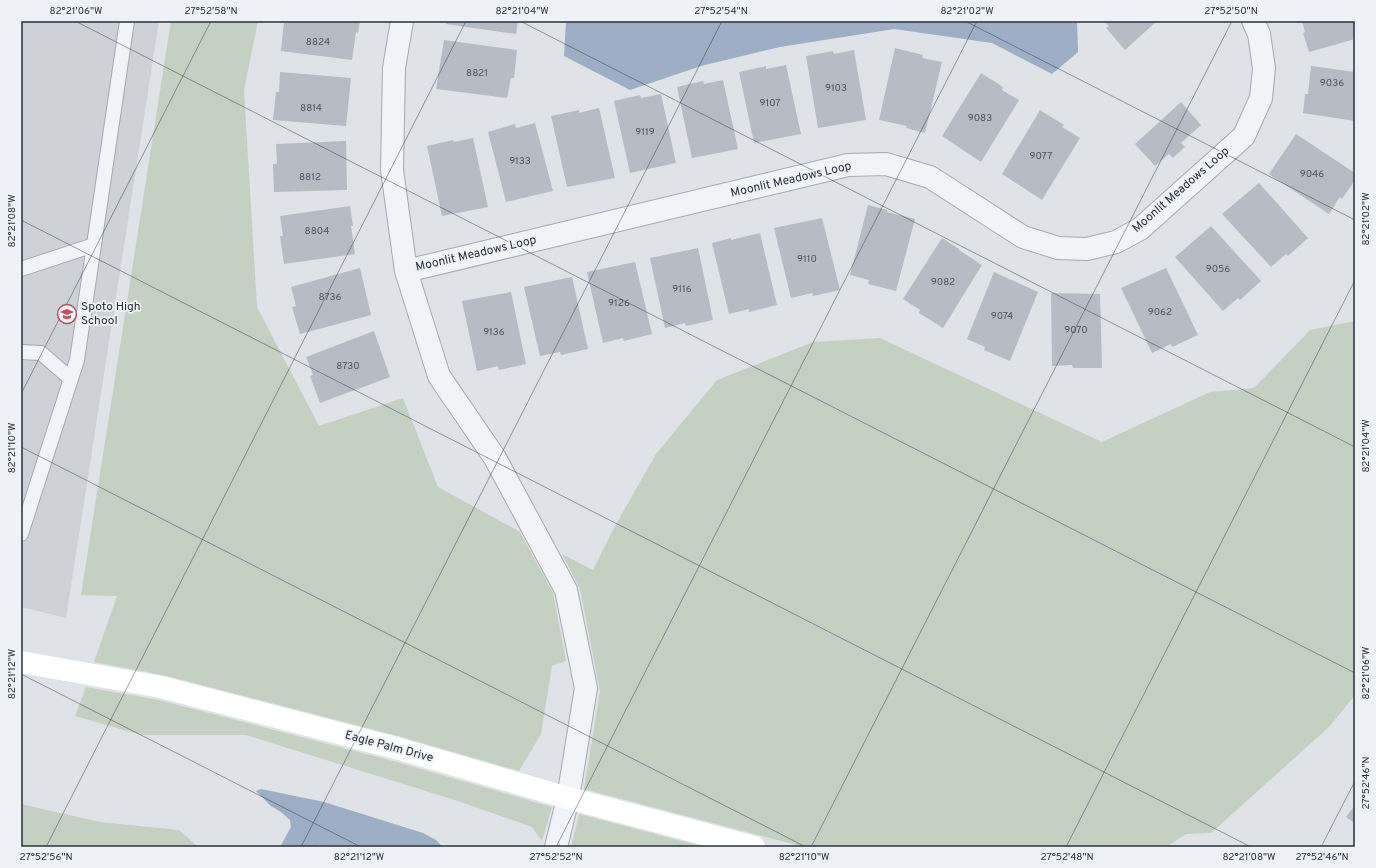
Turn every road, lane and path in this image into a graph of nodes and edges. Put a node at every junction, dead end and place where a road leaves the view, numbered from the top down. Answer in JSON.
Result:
{"nodes":[{"id":1,"x":128,"y":21,"type":"edge"},
{"id":2,"x":402,"y":21,"type":"edge"},
{"id":3,"x":1253,"y":21,"type":"edge"},
{"id":4,"x":94,"y":245,"type":"junction"},
{"id":5,"x":21,"y":269,"type":"edge"},
{"id":6,"x":406,"y":271,"type":"junction"},
{"id":7,"x":21,"y":352,"type":"edge"},
{"id":8,"x":71,"y":379,"type":"junction"},
{"id":9,"x":21,"y":534,"type":"edge"},
{"id":10,"x":21,"y":662,"type":"edge"},
{"id":11,"x":568,"y":798,"type":"junction"},
{"id":12,"x":556,"y":847,"type":"edge"},
{"id":13,"x":754,"y":847,"type":"edge"}],
"edges":[{"from":1,"to":4,"type":"lane"},
{"from":2,"to":6,"type":"street","name":"Moonlit Meadows Loop"},
{"from":3,"to":6,"type":"street","name":"Moonlit Meadows Loop"},
{"from":4,"to":5,"type":"lane"},
{"from":4,"to":8,"type":"lane"},
{"from":6,"to":11,"type":"street","name":"Moonlit Meadows Loop"},
{"from":7,"to":8,"type":"lane"},
{"from":8,"to":9,"type":"lane"},
{"from":10,"to":11,"type":"street","name":"Eagle Palm Drive"},
{"from":11,"to":12,"type":"street","name":"Moonlit Meadows Loop"},
{"from":11,"to":13,"type":"street","name":"Eagle Palm Drive"}]}
